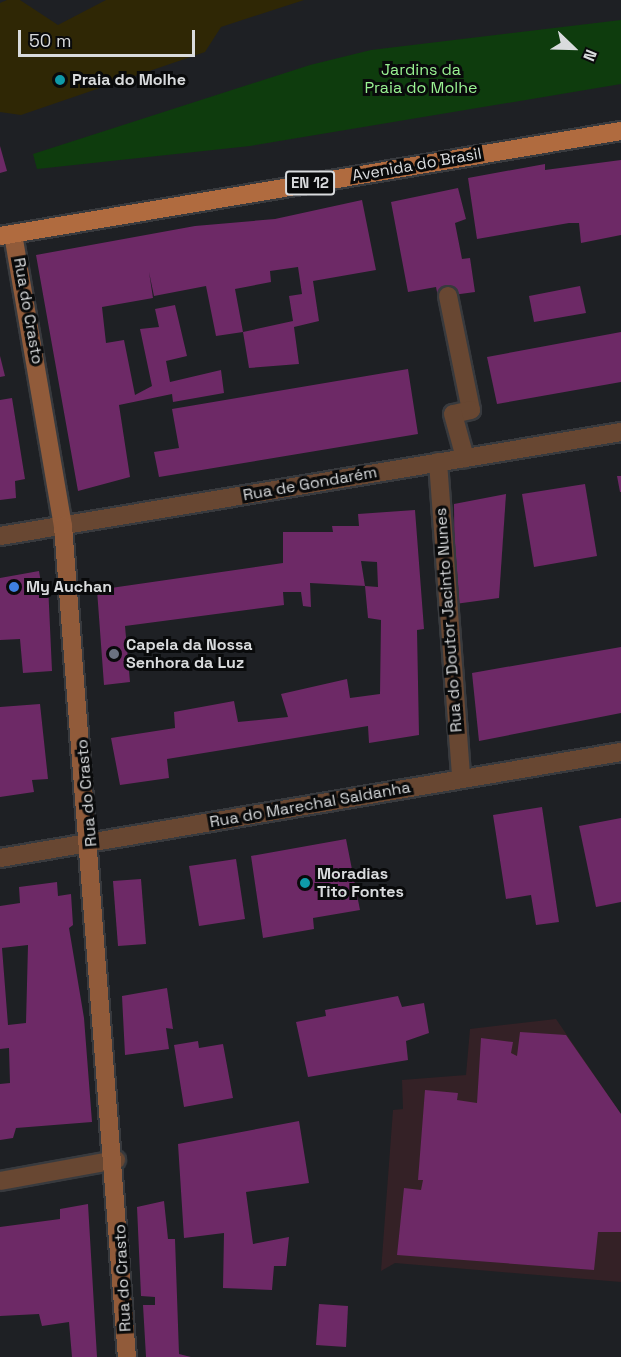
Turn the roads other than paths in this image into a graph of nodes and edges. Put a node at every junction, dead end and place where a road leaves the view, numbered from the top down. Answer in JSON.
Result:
{"nodes":[{"id":1,"x":621,"y":131,"type":"edge"},
{"id":2,"x":7,"y":235,"type":"edge"},
{"id":3,"x":448,"y":296,"type":"dead end"},
{"id":4,"x":621,"y":432,"type":"edge"},
{"id":5,"x":465,"y":458,"type":"junction"},
{"id":6,"x":438,"y":462,"type":"junction"},
{"id":7,"x":63,"y":526,"type":"junction"},
{"id":8,"x":0,"y":536,"type":"edge"},
{"id":9,"x":621,"y":752,"type":"edge"},
{"id":10,"x":461,"y":778,"type":"junction"},
{"id":11,"x":91,"y":844,"type":"junction"},
{"id":12,"x":0,"y":858,"type":"edge"},
{"id":13,"x":116,"y":1161,"type":"junction"},
{"id":14,"x":0,"y":1181,"type":"edge"},
{"id":15,"x":127,"y":1357,"type":"edge"}],
"edges":[{"from":1,"to":2,"type":"main road","name":"Avenida do Brasil","number":"EN 12"},
{"from":2,"to":7,"type":"street","name":"Rua do Crasto"},
{"from":3,"to":5,"type":"street"},
{"from":4,"to":5,"type":"street","name":"Rua de Gondarém"},
{"from":5,"to":6,"type":"street","name":"Rua de Gondarém"},
{"from":6,"to":7,"type":"street","name":"Rua de Gondarém"},
{"from":6,"to":10,"type":"street","name":"Rua do Doutor Jacinto Nunes"},
{"from":7,"to":8,"type":"street","name":"Rua de Gondarém"},
{"from":7,"to":11,"type":"street","name":"Rua do Crasto"},
{"from":9,"to":10,"type":"street","name":"Rua do Marechal Saldanha"},
{"from":10,"to":11,"type":"street","name":"Rua do Marechal Saldanha"},
{"from":11,"to":12,"type":"street","name":"Rua do Marechal Saldanha"},
{"from":11,"to":13,"type":"street","name":"Rua do Crasto"},
{"from":13,"to":14,"type":"street"},
{"from":13,"to":15,"type":"street","name":"Rua do Crasto"}]}
